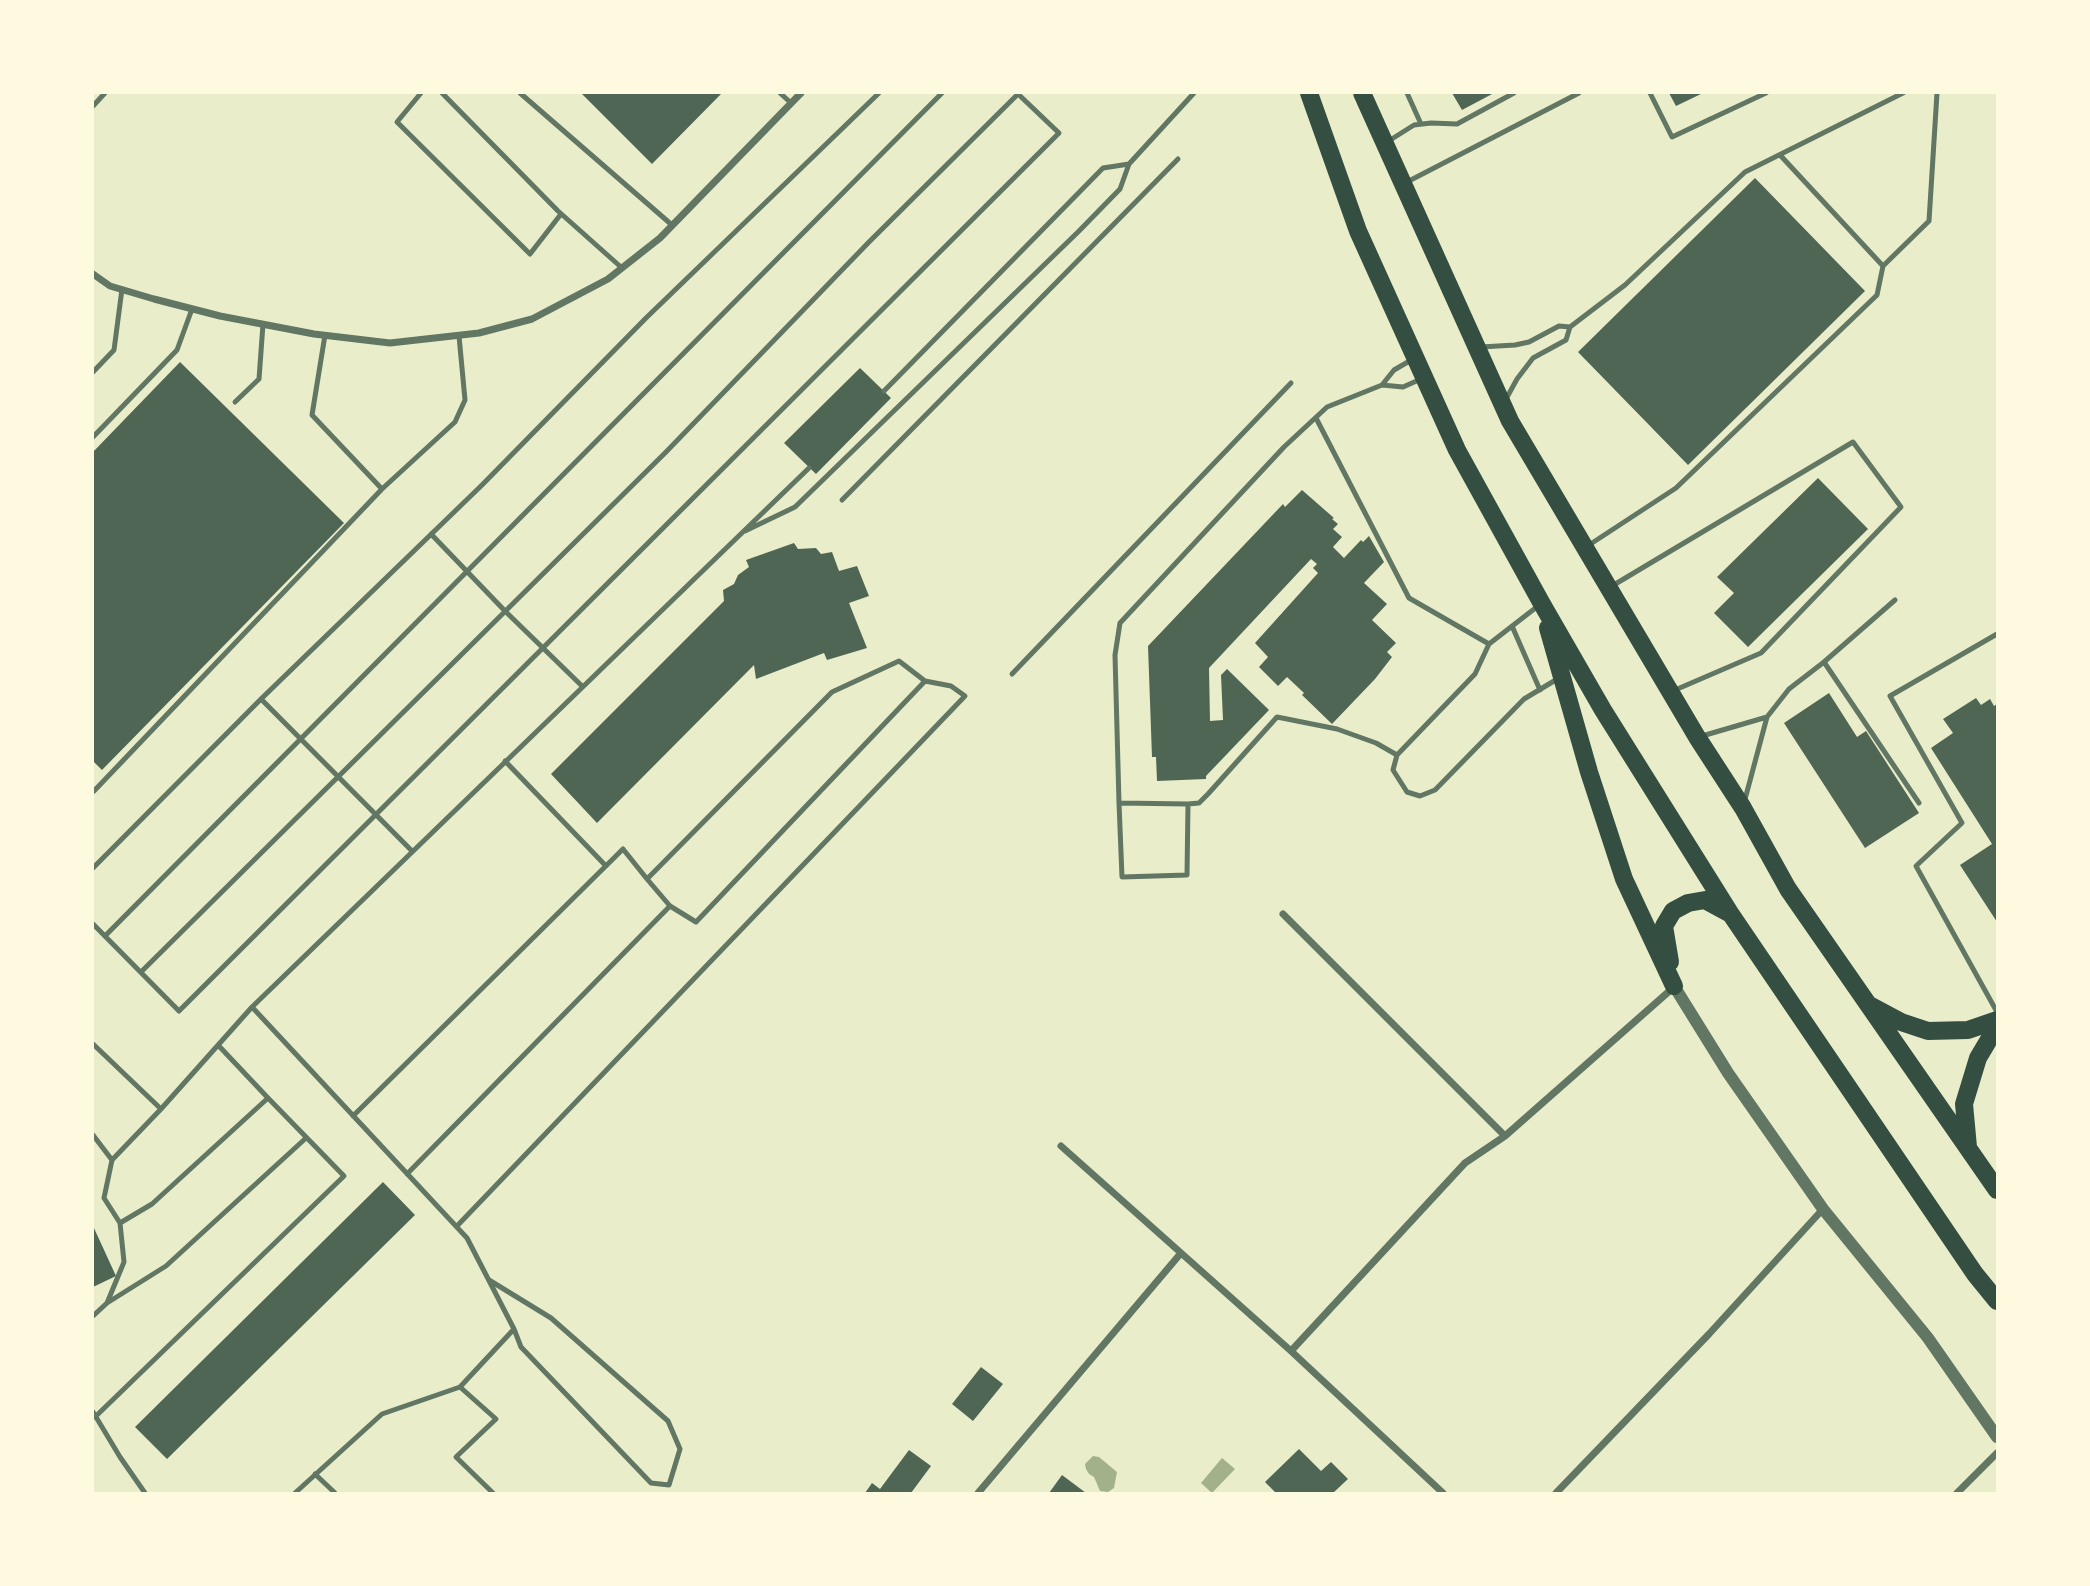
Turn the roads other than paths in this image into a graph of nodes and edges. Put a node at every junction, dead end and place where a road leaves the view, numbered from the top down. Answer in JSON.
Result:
{"nodes":[{"id":1,"x":105,"y":93,"type":"edge"},
{"id":2,"x":421,"y":93,"type":"edge"},
{"id":3,"x":442,"y":93,"type":"edge"},
{"id":4,"x":520,"y":93,"type":"edge"},
{"id":5,"x":780,"y":93,"type":"edge"},
{"id":6,"x":801,"y":93,"type":"edge"},
{"id":7,"x":879,"y":93,"type":"edge"},
{"id":8,"x":942,"y":93,"type":"edge"},
{"id":9,"x":1194,"y":93,"type":"edge"},
{"id":10,"x":1309,"y":93,"type":"edge"},
{"id":11,"x":1362,"y":93,"type":"edge"},
{"id":12,"x":1407,"y":93,"type":"edge"},
{"id":13,"x":1514,"y":93,"type":"edge"},
{"id":14,"x":1579,"y":93,"type":"edge"},
{"id":15,"x":1650,"y":93,"type":"edge"},
{"id":16,"x":1766,"y":93,"type":"edge"},
{"id":17,"x":1903,"y":93,"type":"edge"},
{"id":18,"x":1937,"y":93,"type":"edge"},
{"id":19,"x":1018,"y":94,"type":"edge"},
{"id":20,"x":791,"y":103,"type":"junction"},
{"id":21,"x":93,"y":106,"type":"edge"},
{"id":22,"x":1421,"y":124,"type":"junction"},
{"id":23,"x":1385,"y":143,"type":"junction"},
{"id":24,"x":1780,"y":155,"type":"junction"},
{"id":25,"x":1178,"y":159,"type":"dead end"},
{"id":26,"x":1129,"y":164,"type":"junction"},
{"id":27,"x":1403,"y":184,"type":"junction"},
{"id":28,"x":561,"y":214,"type":"junction"},
{"id":29,"x":672,"y":225,"type":"junction"},
{"id":30,"x":1882,"y":267,"type":"junction"},
{"id":31,"x":622,"y":268,"type":"junction"},
{"id":32,"x":93,"y":274,"type":"edge"},
{"id":33,"x":122,"y":289,"type":"junction"},
{"id":34,"x":192,"y":309,"type":"junction"},
{"id":35,"x":263,"y":324,"type":"junction"},
{"id":36,"x":1570,"y":327,"type":"junction"},
{"id":37,"x":325,"y":335,"type":"junction"},
{"id":38,"x":458,"y":336,"type":"junction"},
{"id":39,"x":1476,"y":347,"type":"junction"},
{"id":40,"x":1415,"y":357,"type":"junction"},
{"id":41,"x":93,"y":372,"type":"edge"},
{"id":42,"x":1424,"y":377,"type":"junction"},
{"id":43,"x":1292,"y":383,"type":"dead end"},
{"id":44,"x":1382,"y":385,"type":"junction"},
{"id":45,"x":884,"y":391,"type":"dead end"},
{"id":46,"x":235,"y":402,"type":"dead end"},
{"id":47,"x":1503,"y":405,"type":"junction"},
{"id":48,"x":1316,"y":418,"type":"junction"},
{"id":49,"x":93,"y":437,"type":"edge"},
{"id":50,"x":809,"y":468,"type":"dead end"},
{"id":51,"x":382,"y":489,"type":"junction"},
{"id":52,"x":842,"y":500,"type":"dead end"},
{"id":53,"x":431,"y":534,"type":"junction"},
{"id":54,"x":739,"y":534,"type":"junction"},
{"id":55,"x":1585,"y":547,"type":"junction"},
{"id":56,"x":467,"y":571,"type":"junction"},
{"id":57,"x":1609,"y":588,"type":"junction"},
{"id":58,"x":1895,"y":600,"type":"dead end"},
{"id":59,"x":1542,"y":604,"type":"junction"},
{"id":60,"x":505,"y":611,"type":"junction"},
{"id":61,"x":1512,"y":626,"type":"junction"},
{"id":62,"x":1997,"y":634,"type":"edge"},
{"id":63,"x":1489,"y":644,"type":"junction"},
{"id":64,"x":543,"y":648,"type":"junction"},
{"id":65,"x":1824,"y":662,"type":"junction"},
{"id":66,"x":1012,"y":674,"type":"dead end"},
{"id":67,"x":1561,"y":676,"type":"junction"},
{"id":68,"x":925,"y":681,"type":"junction"},
{"id":69,"x":582,"y":686,"type":"junction"},
{"id":70,"x":1540,"y":690,"type":"junction"},
{"id":71,"x":1671,"y":692,"type":"junction"},
{"id":72,"x":261,"y":699,"type":"junction"},
{"id":73,"x":1766,"y":717,"type":"junction"},
{"id":74,"x":1697,"y":737,"type":"junction"},
{"id":75,"x":300,"y":739,"type":"junction"},
{"id":76,"x":1397,"y":755,"type":"junction"},
{"id":77,"x":505,"y":761,"type":"junction"},
{"id":78,"x":339,"y":776,"type":"junction"},
{"id":79,"x":93,"y":790,"type":"edge"},
{"id":80,"x":1119,"y":803,"type":"junction"},
{"id":81,"x":1919,"y":803,"type":"dead end"},
{"id":82,"x":1188,"y":804,"type":"junction"},
{"id":83,"x":1743,"y":808,"type":"junction"},
{"id":84,"x":376,"y":814,"type":"junction"},
{"id":85,"x":412,"y":851,"type":"junction"},
{"id":86,"x":606,"y":866,"type":"junction"},
{"id":87,"x":93,"y":868,"type":"edge"},
{"id":88,"x":647,"y":879,"type":"junction"},
{"id":89,"x":670,"y":906,"type":"junction"},
{"id":90,"x":1730,"y":913,"type":"junction"},
{"id":91,"x":1283,"y":914,"type":"dead end"},
{"id":92,"x":93,"y":924,"type":"edge"},
{"id":93,"x":104,"y":936,"type":"junction"},
{"id":94,"x":141,"y":972,"type":"junction"},
{"id":95,"x":1674,"y":986,"type":"junction"},
{"id":96,"x":1867,"y":1004,"type":"junction"},
{"id":97,"x":252,"y":1007,"type":"junction"},
{"id":98,"x":1997,"y":1012,"type":"edge"},
{"id":99,"x":1997,"y":1020,"type":"edge"},
{"id":100,"x":1997,"y":1026,"type":"edge"},
{"id":101,"x":93,"y":1044,"type":"edge"},
{"id":102,"x":218,"y":1045,"type":"junction"},
{"id":103,"x":268,"y":1098,"type":"junction"},
{"id":104,"x":161,"y":1109,"type":"junction"},
{"id":105,"x":353,"y":1116,"type":"junction"},
{"id":106,"x":93,"y":1135,"type":"edge"},
{"id":107,"x":1505,"y":1136,"type":"junction"},
{"id":108,"x":306,"y":1138,"type":"junction"},
{"id":109,"x":1061,"y":1146,"type":"dead end"},
{"id":110,"x":1968,"y":1150,"type":"junction"},
{"id":111,"x":111,"y":1160,"type":"junction"},
{"id":112,"x":407,"y":1174,"type":"junction"},
{"id":113,"x":1997,"y":1190,"type":"edge"},
{"id":114,"x":1823,"y":1209,"type":"junction"},
{"id":115,"x":120,"y":1223,"type":"junction"},
{"id":116,"x":457,"y":1226,"type":"junction"},
{"id":117,"x":1181,"y":1253,"type":"junction"},
{"id":118,"x":489,"y":1280,"type":"junction"},
{"id":119,"x":1997,"y":1301,"type":"edge"},
{"id":120,"x":107,"y":1303,"type":"junction"},
{"id":121,"x":93,"y":1316,"type":"edge"},
{"id":122,"x":514,"y":1329,"type":"junction"},
{"id":123,"x":1291,"y":1351,"type":"junction"},
{"id":124,"x":460,"y":1387,"type":"junction"},
{"id":125,"x":94,"y":1414,"type":"edge"},
{"id":126,"x":1997,"y":1437,"type":"edge"},
{"id":127,"x":1997,"y":1452,"type":"edge"},
{"id":128,"x":314,"y":1474,"type":"junction"},
{"id":129,"x":669,"y":1485,"type":"junction"},
{"id":130,"x":145,"y":1493,"type":"edge"},
{"id":131,"x":295,"y":1493,"type":"edge"},
{"id":132,"x":335,"y":1493,"type":"edge"},
{"id":133,"x":493,"y":1493,"type":"edge"},
{"id":134,"x":668,"y":1493,"type":"edge"},
{"id":135,"x":978,"y":1493,"type":"edge"},
{"id":136,"x":1443,"y":1493,"type":"edge"},
{"id":137,"x":1556,"y":1493,"type":"edge"},
{"id":138,"x":1957,"y":1493,"type":"edge"}],
"edges":[{"from":1,"to":21,"type":"lane"},
{"from":2,"to":28,"type":"lane"},
{"from":3,"to":28,"type":"lane"},
{"from":4,"to":29,"type":"lane"},
{"from":5,"to":20,"type":"lane"},
{"from":6,"to":20,"type":"street"},
{"from":7,"to":53,"type":"lane"},
{"from":8,"to":56,"type":"lane"},
{"from":9,"to":26,"type":"lane"},
{"from":10,"to":40,"type":"highway"},
{"from":11,"to":23,"type":"highway"},
{"from":12,"to":22,"type":"lane"},
{"from":13,"to":22,"type":"lane"},
{"from":14,"to":27,"type":"lane"},
{"from":15,"to":16,"type":"lane"},
{"from":17,"to":24,"type":"lane"},
{"from":18,"to":30,"type":"lane"},
{"from":19,"to":60,"type":"lane"},
{"from":19,"to":64,"type":"lane"},
{"from":20,"to":29,"type":"street"},
{"from":22,"to":23,"type":"lane"},
{"from":23,"to":27,"type":"highway"},
{"from":24,"to":30,"type":"lane"},
{"from":24,"to":36,"type":"lane"},
{"from":25,"to":52,"type":"lane"},
{"from":26,"to":45,"type":"lane"},
{"from":26,"to":54,"type":"lane"},
{"from":27,"to":39,"type":"highway"},
{"from":28,"to":31,"type":"lane"},
{"from":29,"to":31,"type":"street"},
{"from":30,"to":55,"type":"lane"},
{"from":31,"to":38,"type":"street"},
{"from":32,"to":33,"type":"street"},
{"from":33,"to":34,"type":"street"},
{"from":33,"to":41,"type":"lane"},
{"from":34,"to":35,"type":"street"},
{"from":34,"to":49,"type":"lane"},
{"from":35,"to":37,"type":"street"},
{"from":35,"to":46,"type":"lane"},
{"from":36,"to":39,"type":"lane"},
{"from":36,"to":47,"type":"lane"},
{"from":37,"to":38,"type":"street"},
{"from":37,"to":51,"type":"lane"},
{"from":38,"to":51,"type":"lane"},
{"from":39,"to":47,"type":"highway"},
{"from":40,"to":42,"type":"highway"},
{"from":40,"to":44,"type":"lane"},
{"from":42,"to":44,"type":"lane"},
{"from":42,"to":59,"type":"highway"},
{"from":43,"to":66,"type":"lane"},
{"from":44,"to":48,"type":"lane"},
{"from":47,"to":55,"type":"highway"},
{"from":48,"to":63,"type":"lane"},
{"from":48,"to":80,"type":"lane"},
{"from":50,"to":54,"type":"lane"},
{"from":51,"to":79,"type":"lane"},
{"from":53,"to":56,"type":"lane"},
{"from":53,"to":72,"type":"lane"},
{"from":54,"to":69,"type":"lane"},
{"from":55,"to":57,"type":"highway"},
{"from":56,"to":60,"type":"lane"},
{"from":56,"to":75,"type":"lane"},
{"from":57,"to":71,"type":"highway"},
{"from":57,"to":71,"type":"lane"},
{"from":58,"to":65,"type":"lane"},
{"from":59,"to":61,"type":"lane"},
{"from":59,"to":67,"type":"highway"},
{"from":59,"to":90,"type":"highway"},
{"from":60,"to":64,"type":"lane"},
{"from":60,"to":78,"type":"lane"},
{"from":61,"to":63,"type":"lane"},
{"from":61,"to":70,"type":"lane"},
{"from":62,"to":98,"type":"lane"},
{"from":63,"to":76,"type":"lane"},
{"from":64,"to":69,"type":"lane"},
{"from":64,"to":84,"type":"lane"},
{"from":65,"to":73,"type":"lane"},
{"from":65,"to":81,"type":"lane"},
{"from":67,"to":70,"type":"lane"},
{"from":67,"to":95,"type":"highway"},
{"from":68,"to":88,"type":"lane"},
{"from":68,"to":89,"type":"lane"},
{"from":68,"to":116,"type":"lane"},
{"from":69,"to":77,"type":"lane"},
{"from":70,"to":76,"type":"lane"},
{"from":71,"to":74,"type":"highway"},
{"from":72,"to":75,"type":"lane"},
{"from":72,"to":87,"type":"lane"},
{"from":73,"to":74,"type":"lane"},
{"from":73,"to":83,"type":"lane"},
{"from":74,"to":83,"type":"highway"},
{"from":75,"to":78,"type":"lane"},
{"from":75,"to":93,"type":"lane"},
{"from":76,"to":82,"type":"lane"},
{"from":77,"to":85,"type":"lane"},
{"from":77,"to":86,"type":"lane"},
{"from":78,"to":84,"type":"lane"},
{"from":78,"to":94,"type":"lane"},
{"from":80,"to":82,"type":"lane"},
{"from":80,"to":82,"type":"lane"},
{"from":83,"to":96,"type":"highway"},
{"from":84,"to":85,"type":"lane"},
{"from":84,"to":94,"type":"lane"},
{"from":85,"to":97,"type":"lane"},
{"from":86,"to":88,"type":"lane"},
{"from":86,"to":105,"type":"lane"},
{"from":88,"to":89,"type":"lane"},
{"from":89,"to":112,"type":"lane"},
{"from":90,"to":95,"type":"highway"},
{"from":90,"to":119,"type":"highway"},
{"from":91,"to":107,"type":"street"},
{"from":92,"to":93,"type":"lane"},
{"from":93,"to":94,"type":"lane"},
{"from":95,"to":107,"type":"street"},
{"from":95,"to":114,"type":"street"},
{"from":96,"to":99,"type":"highway"},
{"from":96,"to":110,"type":"highway"},
{"from":97,"to":102,"type":"lane"},
{"from":97,"to":105,"type":"lane"},
{"from":100,"to":110,"type":"highway"},
{"from":101,"to":104,"type":"lane"},
{"from":102,"to":103,"type":"lane"},
{"from":102,"to":104,"type":"lane"},
{"from":103,"to":108,"type":"lane"},
{"from":103,"to":115,"type":"lane"},
{"from":104,"to":111,"type":"lane"},
{"from":105,"to":112,"type":"lane"},
{"from":106,"to":111,"type":"lane"},
{"from":107,"to":123,"type":"street"},
{"from":108,"to":120,"type":"lane"},
{"from":108,"to":125,"type":"lane"},
{"from":109,"to":117,"type":"street"},
{"from":110,"to":113,"type":"highway"},
{"from":111,"to":115,"type":"lane"},
{"from":112,"to":116,"type":"lane"},
{"from":114,"to":126,"type":"street"},
{"from":114,"to":137,"type":"street"},
{"from":115,"to":120,"type":"lane"},
{"from":116,"to":118,"type":"lane"},
{"from":117,"to":123,"type":"street"},
{"from":117,"to":135,"type":"street"},
{"from":118,"to":122,"type":"lane"},
{"from":118,"to":129,"type":"lane"},
{"from":120,"to":121,"type":"lane"},
{"from":122,"to":124,"type":"lane"},
{"from":122,"to":129,"type":"lane"},
{"from":123,"to":136,"type":"street"},
{"from":124,"to":128,"type":"lane"},
{"from":124,"to":133,"type":"lane"},
{"from":125,"to":130,"type":"lane"},
{"from":127,"to":138,"type":"street"},
{"from":128,"to":131,"type":"lane"},
{"from":128,"to":132,"type":"lane"},
{"from":129,"to":134,"type":"lane"}]}
